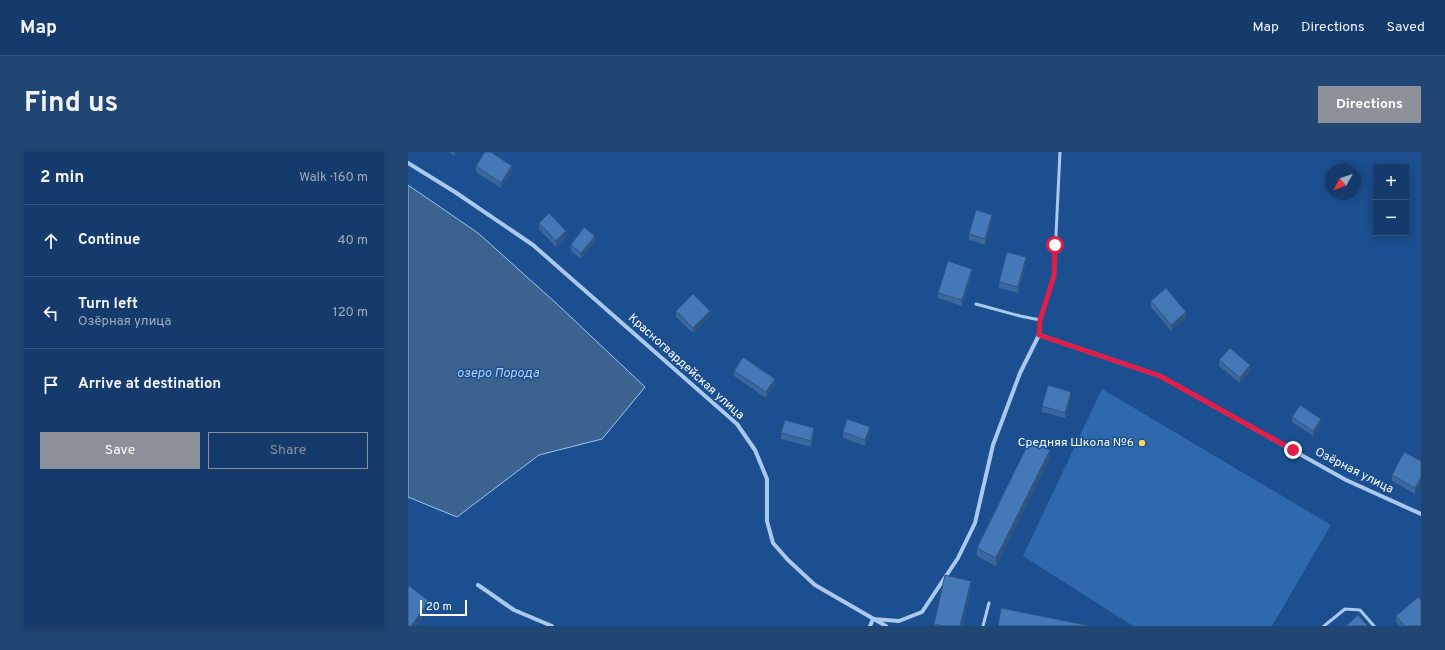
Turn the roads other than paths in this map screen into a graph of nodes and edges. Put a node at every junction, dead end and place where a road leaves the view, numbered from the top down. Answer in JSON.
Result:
{"nodes":[{"id":1,"x":1060,"y":152,"type":"edge"},
{"id":2,"x":408,"y":163,"type":"edge"},
{"id":3,"x":976,"y":304,"type":"dead end"},
{"id":4,"x":1040,"y":320,"type":"junction"},
{"id":5,"x":1039,"y":335,"type":"junction"},
{"id":6,"x":1421,"y":514,"type":"edge"},
{"id":7,"x":478,"y":585,"type":"dead end"},
{"id":8,"x":989,"y":603,"type":"dead end"},
{"id":9,"x":873,"y":619,"type":"junction"},
{"id":10,"x":552,"y":626,"type":"edge"},
{"id":11,"x":870,"y":626,"type":"edge"},
{"id":12,"x":886,"y":626,"type":"edge"},
{"id":13,"x":983,"y":626,"type":"edge"},
{"id":14,"x":1324,"y":626,"type":"edge"},
{"id":15,"x":1374,"y":626,"type":"edge"}],
"edges":[{"from":1,"to":4,"type":"lane"},
{"from":2,"to":9,"type":"street","name":"Красногвардейская улица"},
{"from":3,"to":4,"type":"lane"},
{"from":4,"to":5,"type":"lane"},
{"from":5,"to":6,"type":"street","name":"Озёрная улица"},
{"from":5,"to":9,"type":"street"},
{"from":7,"to":10,"type":"street"},
{"from":8,"to":13,"type":"lane"},
{"from":9,"to":11,"type":"street"},
{"from":9,"to":12,"type":"street","name":"Красногвардейская улица"},
{"from":14,"to":15,"type":"lane"}]}
